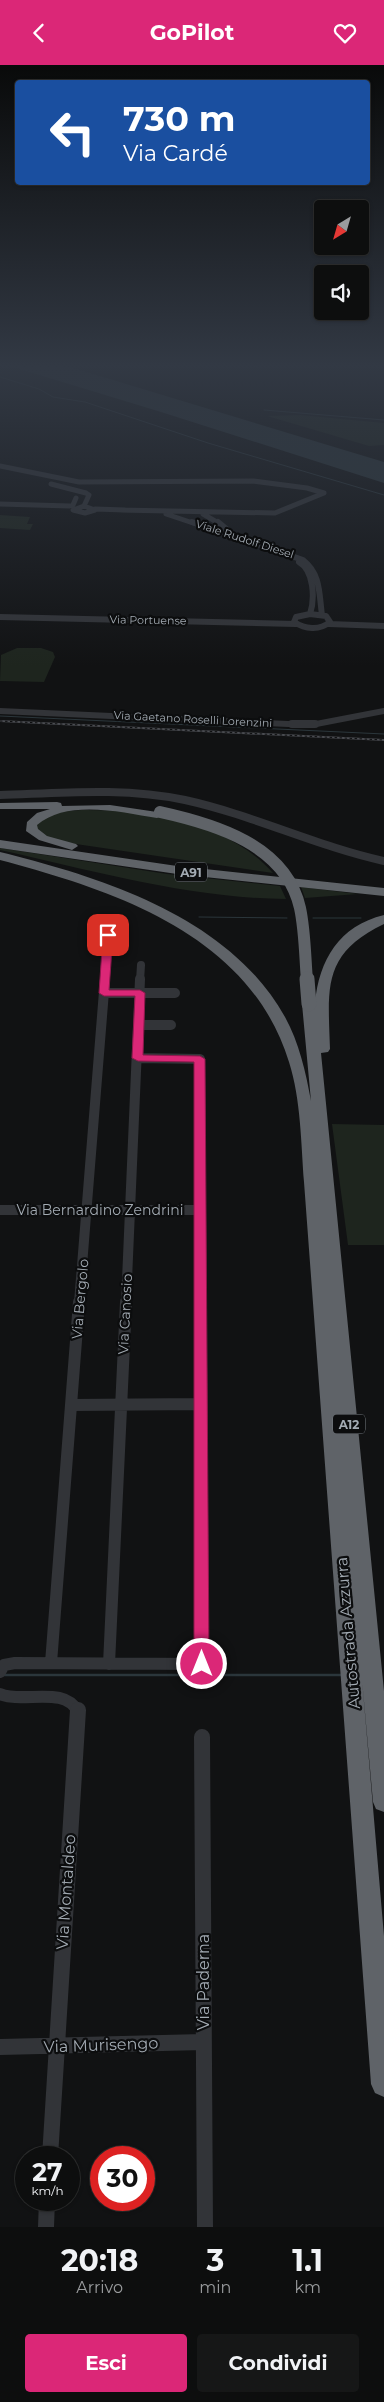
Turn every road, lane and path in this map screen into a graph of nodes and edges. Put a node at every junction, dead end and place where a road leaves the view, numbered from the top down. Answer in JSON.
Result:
{"nodes":[{"id":1,"x":0,"y":466,"type":"edge"},
{"id":2,"x":0,"y":473,"type":"edge"},
{"id":3,"x":29,"y":479,"type":"dead end"},
{"id":4,"x":47,"y":483,"type":"dead end"},
{"id":5,"x":76,"y":498,"type":"junction"},
{"id":6,"x":88,"y":498,"type":"junction"},
{"id":7,"x":64,"y":505,"type":"junction"},
{"id":8,"x":0,"y":506,"type":"edge"},
{"id":9,"x":84,"y":506,"type":"junction"},
{"id":10,"x":74,"y":508,"type":"junction"},
{"id":11,"x":94,"y":510,"type":"junction"},
{"id":12,"x":119,"y":510,"type":"junction"},
{"id":13,"x":194,"y":511,"type":"junction"},
{"id":14,"x":212,"y":512,"type":"junction"},
{"id":15,"x":226,"y":512,"type":"junction"},
{"id":16,"x":214,"y":519,"type":"junction"},
{"id":17,"x":235,"y":536,"type":"junction"},
{"id":18,"x":310,"y":614,"type":"junction"},
{"id":19,"x":322,"y":615,"type":"junction"},
{"id":20,"x":0,"y":617,"type":"edge"},
{"id":21,"x":296,"y":624,"type":"junction"},
{"id":22,"x":329,"y":624,"type":"junction"},
{"id":23,"x":384,"y":626,"type":"edge"},
{"id":24,"x":0,"y":711,"type":"edge"},
{"id":25,"x":384,"y":711,"type":"edge"},
{"id":26,"x":0,"y":795,"type":"edge"},
{"id":27,"x":0,"y":806,"type":"edge"},
{"id":28,"x":159,"y":813,"type":"junction"},
{"id":29,"x":0,"y":838,"type":"edge"},
{"id":30,"x":0,"y":844,"type":"edge"},
{"id":31,"x":100,"y":854,"type":"junction"},
{"id":32,"x":0,"y":856,"type":"edge"},
{"id":33,"x":384,"y":861,"type":"edge"},
{"id":34,"x":384,"y":886,"type":"edge"},
{"id":35,"x":384,"y":892,"type":"edge"},
{"id":36,"x":384,"y":919,"type":"edge"},
{"id":37,"x":108,"y":935,"type":"dead end"},
{"id":38,"x":141,"y":965,"type":"dead end"},
{"id":39,"x":104,"y":993,"type":"junction"},
{"id":40,"x":140,"y":993,"type":"junction"},
{"id":41,"x":175,"y":993,"type":"dead end"},
{"id":42,"x":139,"y":1025,"type":"junction"},
{"id":43,"x":172,"y":1025,"type":"dead end"},
{"id":44,"x":138,"y":1058,"type":"junction"},
{"id":45,"x":319,"y":1181,"type":"junction"},
{"id":46,"x":131,"y":1209,"type":"junction"},
{"id":47,"x":0,"y":1210,"type":"edge"},
{"id":48,"x":88,"y":1210,"type":"junction"},
{"id":49,"x":200,"y":1210,"type":"junction"},
{"id":50,"x":201,"y":1404,"type":"junction"},
{"id":51,"x":72,"y":1405,"type":"junction"},
{"id":52,"x":120,"y":1405,"type":"junction"},
{"id":53,"x":51,"y":1663,"type":"junction"},
{"id":54,"x":109,"y":1664,"type":"junction"},
{"id":55,"x":0,"y":1671,"type":"edge"},
{"id":56,"x":358,"y":1679,"type":"junction"},
{"id":57,"x":0,"y":1694,"type":"edge"},
{"id":58,"x":202,"y":1737,"type":"dead end"},
{"id":59,"x":384,"y":1802,"type":"edge"},
{"id":60,"x":203,"y":2041,"type":"junction"},
{"id":61,"x":0,"y":2047,"type":"edge"},
{"id":62,"x":55,"y":2047,"type":"junction"},
{"id":63,"x":384,"y":2084,"type":"edge"},
{"id":64,"x":50,"y":2146,"type":"edge"},
{"id":65,"x":47,"y":2211,"type":"edge"},
{"id":66,"x":46,"y":2227,"type":"edge"},
{"id":67,"x":204,"y":2227,"type":"edge"}],
"edges":[{"from":1,"to":15,"type":"street"},
{"from":2,"to":3,"type":"street"},
{"from":4,"to":6,"type":"street"},
{"from":5,"to":6,"type":"street"},
{"from":5,"to":7,"type":"street"},
{"from":5,"to":10,"type":"street"},
{"from":6,"to":9,"type":"street"},
{"from":7,"to":8,"type":"street"},
{"from":7,"to":10,"type":"street"},
{"from":8,"to":10,"type":"street"},
{"from":9,"to":10,"type":"street"},
{"from":9,"to":11,"type":"street"},
{"from":10,"to":11,"type":"street"},
{"from":11,"to":12,"type":"street","name":"Viale Rudolf Diesel"},
{"from":11,"to":18,"type":"street","name":"Viale Rudolf Diesel"},
{"from":12,"to":13,"type":"street"},
{"from":12,"to":17,"type":"street","name":"Viale Rudolf Diesel"},
{"from":13,"to":14,"type":"street"},
{"from":13,"to":16,"type":"street"},
{"from":14,"to":15,"type":"street"},
{"from":14,"to":16,"type":"street"},
{"from":15,"to":16,"type":"street"},
{"from":16,"to":17,"type":"street"},
{"from":17,"to":19,"type":"street","name":"Viale Rudolf Diesel"},
{"from":18,"to":19,"type":"street"},
{"from":18,"to":21,"type":"street"},
{"from":19,"to":22,"type":"street"},
{"from":20,"to":21,"type":"street","name":"Via Portuense"},
{"from":21,"to":22,"type":"street","name":"Via Portuense"},
{"from":22,"to":23,"type":"street"},
{"from":24,"to":25,"type":"street","name":"Via Gaetano Roselli Lorenzini"},
{"from":26,"to":33,"type":"street"},
{"from":27,"to":28,"type":"highway"},
{"from":28,"to":31,"type":"highway"},
{"from":28,"to":45,"type":"highway","bridge":true},
{"from":29,"to":31,"type":"highway","number":"A91"},
{"from":30,"to":35,"type":"highway","number":"A91"},
{"from":31,"to":34,"type":"highway","number":"A91"},
{"from":32,"to":45,"type":"highway"},
{"from":36,"to":45,"type":"highway"},
{"from":37,"to":39,"type":"street","name":"Via Bergolo"},
{"from":38,"to":40,"type":"street","name":"Via Canosio"},
{"from":39,"to":40,"type":"street"},
{"from":39,"to":48,"type":"street","name":"Via Bergolo"},
{"from":40,"to":41,"type":"street"},
{"from":40,"to":42,"type":"street","name":"Via Canosio"},
{"from":42,"to":43,"type":"street"},
{"from":42,"to":44,"type":"street","name":"Via Canosio"},
{"from":44,"to":46,"type":"street","name":"Via Canosio"},
{"from":44,"to":49,"type":"street"},
{"from":45,"to":56,"type":"highway","name":"Autostrada Azzurra","number":"A12"},
{"from":45,"to":56,"type":"highway","name":"Autostrada Azzurra","number":"A12"},
{"from":46,"to":48,"type":"street","name":"Via Bernardino Zendrini"},
{"from":46,"to":49,"type":"street","name":"Via Bernardino Zendrini"},
{"from":46,"to":52,"type":"street","name":"Via Canosio"},
{"from":47,"to":48,"type":"street","name":"Via Bernardino Zendrini"},
{"from":48,"to":51,"type":"street","name":"Via Bergolo"},
{"from":49,"to":50,"type":"street"},
{"from":50,"to":52,"type":"street"},
{"from":50,"to":54,"type":"street"},
{"from":51,"to":52,"type":"street"},
{"from":51,"to":53,"type":"street","name":"Via Bergolo"},
{"from":52,"to":54,"type":"street","name":"Via Canosio"},
{"from":53,"to":54,"type":"street"},
{"from":53,"to":55,"type":"street"},
{"from":56,"to":59,"type":"highway","name":"Autostrada Azzurra","number":"A12"},
{"from":56,"to":63,"type":"highway","name":"Autostrada Azzurra","number":"A12"},
{"from":57,"to":62,"type":"street","name":"Via Montaldeo"},
{"from":58,"to":60,"type":"street","name":"Via Paderna"},
{"from":60,"to":62,"type":"street","name":"Via Murisengo"},
{"from":60,"to":67,"type":"street","name":"Via Paderna"},
{"from":61,"to":62,"type":"street","name":"Via Murisengo"},
{"from":62,"to":64,"type":"street","name":"Via Montaldeo"},
{"from":65,"to":66,"type":"street"}]}
